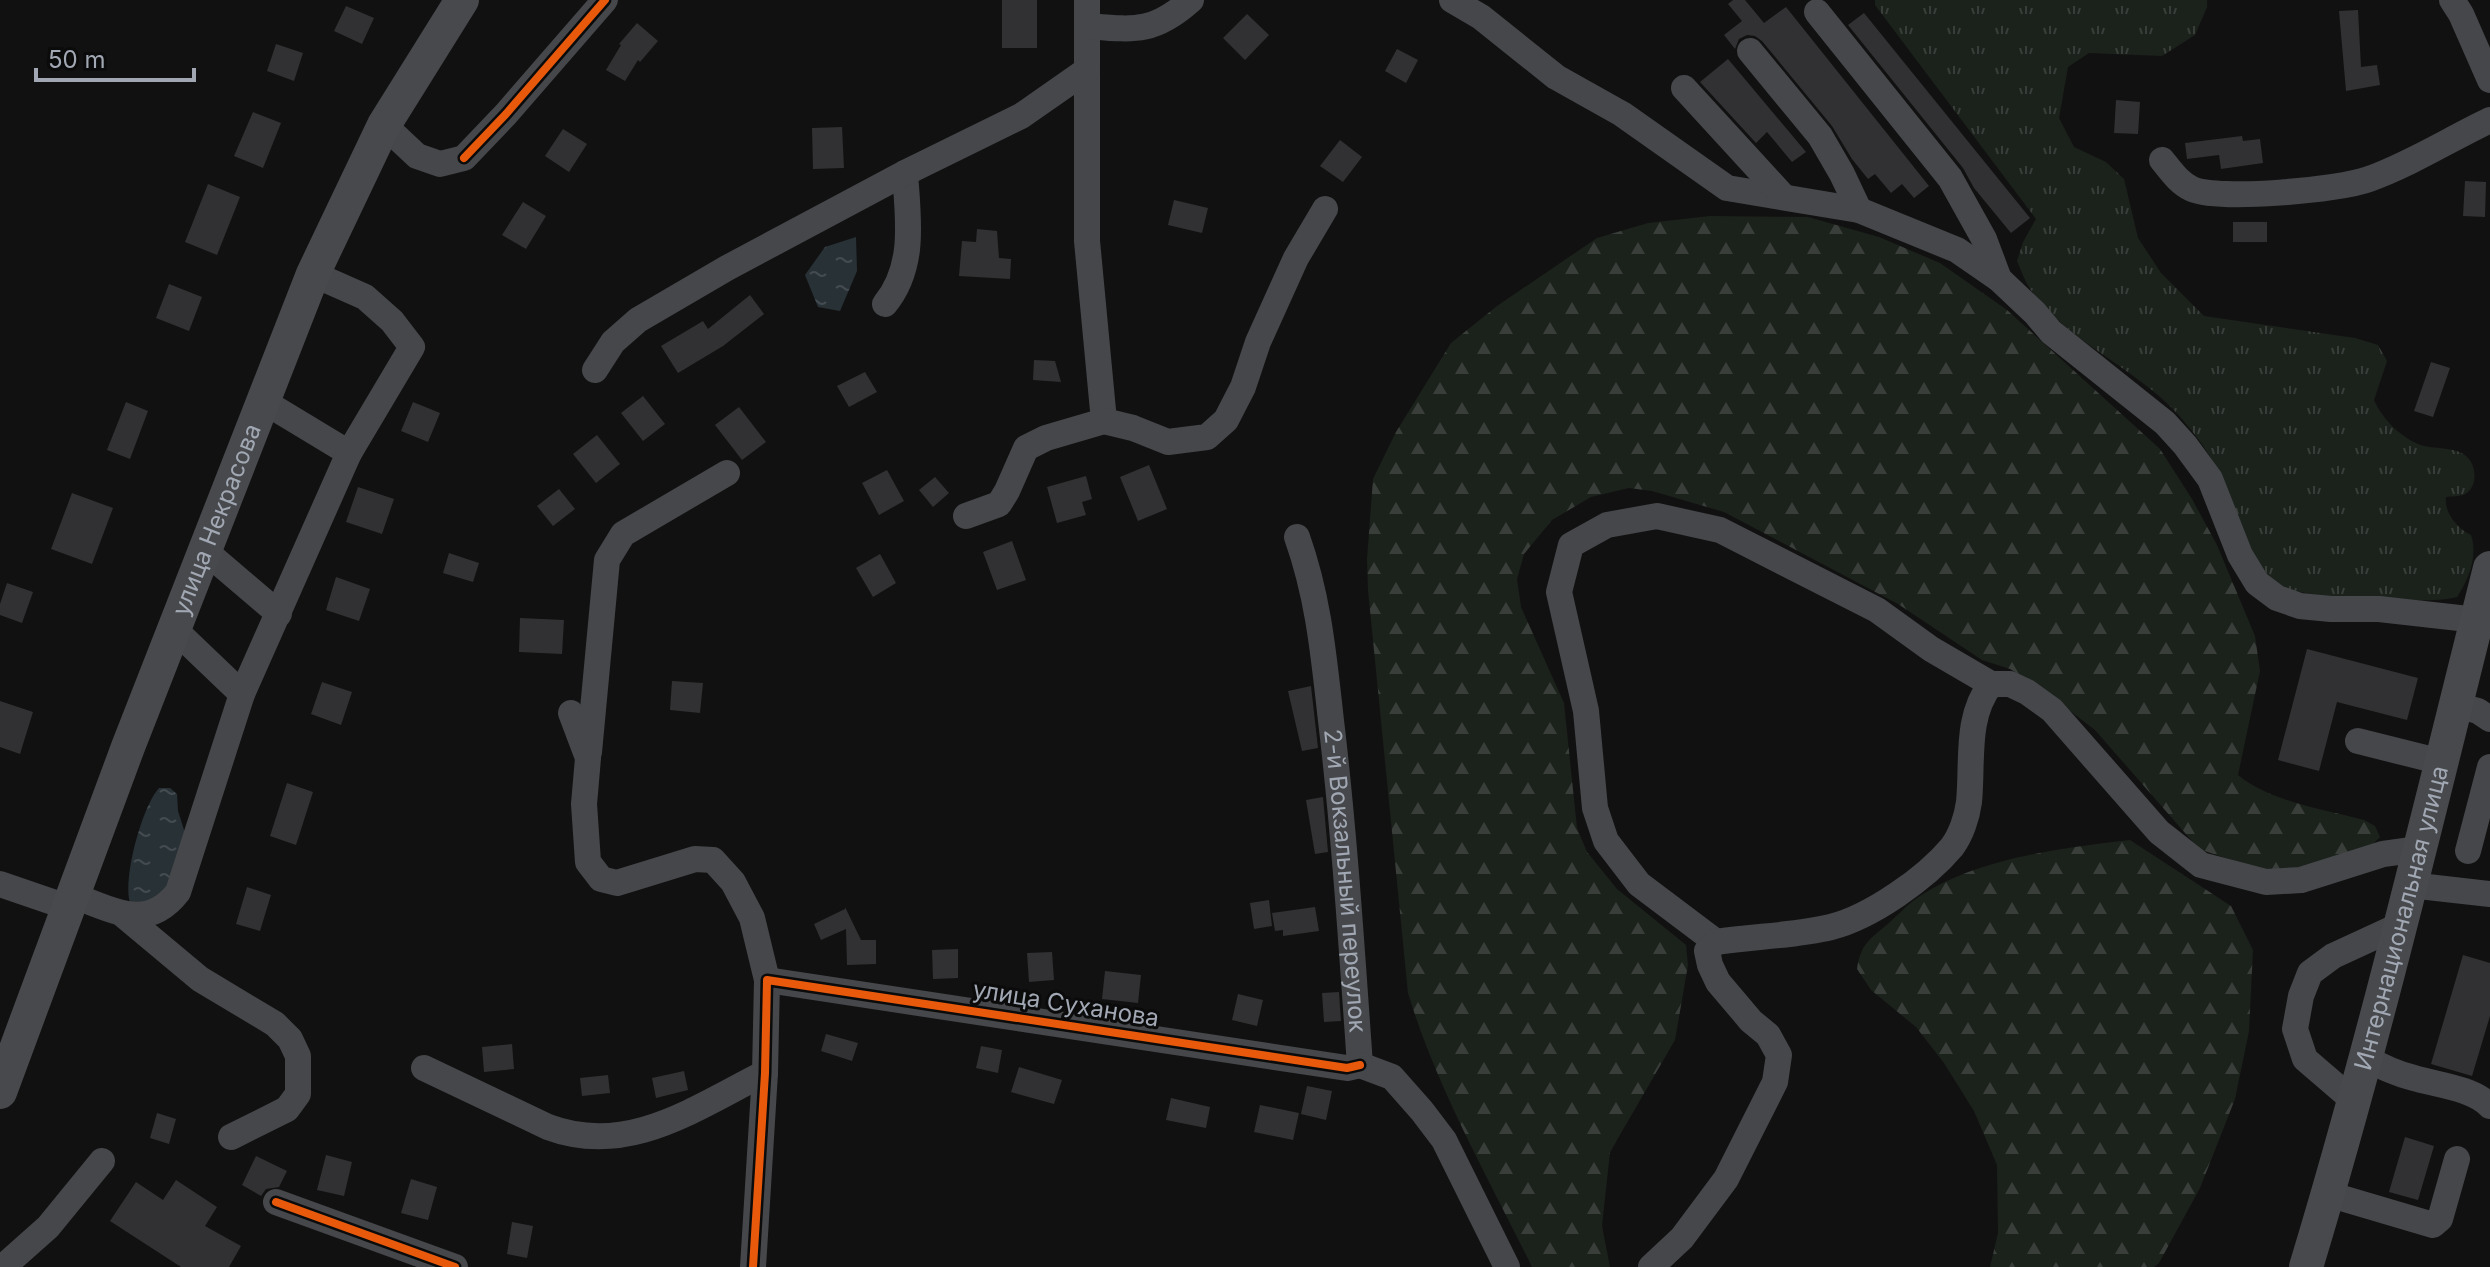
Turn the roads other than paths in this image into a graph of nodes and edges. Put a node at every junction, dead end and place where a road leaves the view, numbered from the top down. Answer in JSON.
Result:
{"nodes":[{"id":1,"x":462,"y":0,"type":"edge"},
{"id":2,"x":605,"y":0,"type":"edge"},
{"id":3,"x":1087,"y":0,"type":"edge"},
{"id":4,"x":1191,"y":0,"type":"edge"},
{"id":5,"x":1452,"y":0,"type":"edge"},
{"id":6,"x":2452,"y":0,"type":"edge"},
{"id":7,"x":1817,"y":12,"type":"dead end"},
{"id":8,"x":1088,"y":26,"type":"junction"},
{"id":9,"x":1750,"y":51,"type":"dead end"},
{"id":10,"x":1087,"y":70,"type":"junction"},
{"id":11,"x":2490,"y":80,"type":"edge"},
{"id":12,"x":1684,"y":88,"type":"dead end"},
{"id":13,"x":2490,"y":120,"type":"edge"},
{"id":14,"x":384,"y":125,"type":"junction"},
{"id":15,"x":2162,"y":160,"type":"dead end"},
{"id":16,"x":905,"y":173,"type":"junction"},
{"id":17,"x":1783,"y":196,"type":"junction"},
{"id":18,"x":1325,"y":209,"type":"dead end"},
{"id":19,"x":1859,"y":210,"type":"junction"},
{"id":20,"x":313,"y":274,"type":"junction"},
{"id":21,"x":1999,"y":279,"type":"junction"},
{"id":22,"x":885,"y":304,"type":"dead end"},
{"id":23,"x":595,"y":370,"type":"dead end"},
{"id":24,"x":263,"y":401,"type":"junction"},
{"id":25,"x":1104,"y":421,"type":"junction"},
{"id":26,"x":349,"y":453,"type":"junction"},
{"id":27,"x":727,"y":473,"type":"dead end"},
{"id":28,"x":966,"y":516,"type":"dead end"},
{"id":29,"x":1297,"y":537,"type":"dead end"},
{"id":30,"x":204,"y":550,"type":"junction"},
{"id":31,"x":2490,"y":568,"type":"edge"},
{"id":32,"x":279,"y":614,"type":"junction"},
{"id":33,"x":2477,"y":620,"type":"junction"},
{"id":34,"x":174,"y":629,"type":"junction"},
{"id":35,"x":1991,"y":684,"type":"junction"},
{"id":36,"x":242,"y":694,"type":"junction"},
{"id":37,"x":2456,"y":705,"type":"junction"},
{"id":38,"x":571,"y":713,"type":"dead end"},
{"id":39,"x":2490,"y":719,"type":"edge"},
{"id":40,"x":2358,"y":741,"type":"dead end"},
{"id":41,"x":588,"y":758,"type":"junction"},
{"id":42,"x":2442,"y":762,"type":"junction"},
{"id":43,"x":2490,"y":767,"type":"edge"},
{"id":44,"x":2419,"y":849,"type":"junction"},
{"id":45,"x":2468,"y":851,"type":"dead end"},
{"id":46,"x":0,"y":884,"type":"edge"},
{"id":47,"x":2410,"y":885,"type":"junction"},
{"id":48,"x":2490,"y":894,"type":"edge"},
{"id":49,"x":72,"y":902,"type":"junction"},
{"id":50,"x":121,"y":913,"type":"junction"},
{"id":51,"x":2398,"y":926,"type":"junction"},
{"id":52,"x":1716,"y":942,"type":"junction"},
{"id":53,"x":767,"y":980,"type":"junction"},
{"id":54,"x":7,"y":1056,"type":"edge"},
{"id":55,"x":2367,"y":1059,"type":"junction"},
{"id":56,"x":1360,"y":1065,"type":"junction"},
{"id":57,"x":424,"y":1068,"type":"dead end"},
{"id":58,"x":765,"y":1073,"type":"junction"},
{"id":59,"x":0,"y":1092,"type":"edge"},
{"id":60,"x":2355,"y":1102,"type":"junction"},
{"id":61,"x":2490,"y":1106,"type":"edge"},
{"id":62,"x":231,"y":1137,"type":"dead end"},
{"id":63,"x":2457,"y":1159,"type":"dead end"},
{"id":64,"x":102,"y":1161,"type":"dead end"},
{"id":65,"x":2328,"y":1194,"type":"junction"},
{"id":66,"x":276,"y":1202,"type":"dead end"},
{"id":67,"x":1486,"y":1228,"type":"junction"},
{"id":68,"x":2313,"y":1265,"type":"edge"},
{"id":69,"x":3,"y":1267,"type":"edge"},
{"id":70,"x":455,"y":1267,"type":"edge"},
{"id":71,"x":753,"y":1267,"type":"edge"},
{"id":72,"x":1483,"y":1267,"type":"edge"},
{"id":73,"x":1507,"y":1267,"type":"edge"},
{"id":74,"x":1651,"y":1267,"type":"edge"}],
"edges":[{"from":1,"to":14,"type":"main road","name":"улица Некрасова"},
{"from":2,"to":14,"type":"street"},
{"from":3,"to":8,"type":"street"},
{"from":4,"to":8,"type":"street"},
{"from":5,"to":17,"type":"street"},
{"from":6,"to":11,"type":"street"},
{"from":7,"to":21,"type":"street"},
{"from":8,"to":10,"type":"street"},
{"from":9,"to":19,"type":"street"},
{"from":10,"to":16,"type":"street"},
{"from":10,"to":25,"type":"street"},
{"from":12,"to":17,"type":"street"},
{"from":13,"to":15,"type":"street"},
{"from":14,"to":20,"type":"main road","name":"улица Некрасова"},
{"from":16,"to":22,"type":"street"},
{"from":16,"to":23,"type":"street"},
{"from":17,"to":19,"type":"street"},
{"from":18,"to":25,"type":"street"},
{"from":19,"to":21,"type":"street"},
{"from":20,"to":24,"type":"main road","name":"улица Некрасова"},
{"from":20,"to":26,"type":"street"},
{"from":21,"to":33,"type":"street"},
{"from":24,"to":26,"type":"street"},
{"from":24,"to":30,"type":"main road","name":"улица Некрасова"},
{"from":25,"to":28,"type":"street"},
{"from":26,"to":32,"type":"street"},
{"from":27,"to":41,"type":"street"},
{"from":29,"to":56,"type":"street","name":"2-й Вокзальный переулок"},
{"from":30,"to":32,"type":"street"},
{"from":30,"to":34,"type":"main road","name":"улица Некрасова"},
{"from":31,"to":33,"type":"main road","name":"Интернациональная улица"},
{"from":32,"to":36,"type":"street"},
{"from":33,"to":37,"type":"main road","name":"Интернациональная улица"},
{"from":34,"to":36,"type":"street"},
{"from":34,"to":49,"type":"main road","name":"улица Некрасова"},
{"from":35,"to":44,"type":"street"},
{"from":35,"to":52,"type":"street"},
{"from":35,"to":52,"type":"street"},
{"from":36,"to":50,"type":"street"},
{"from":37,"to":39,"type":"street"},
{"from":37,"to":42,"type":"main road","name":"Интернациональная улица"},
{"from":38,"to":41,"type":"street"},
{"from":40,"to":42,"type":"street"},
{"from":41,"to":53,"type":"street"},
{"from":42,"to":44,"type":"main road","name":"Интернациональная улица"},
{"from":43,"to":45,"type":"street"},
{"from":44,"to":47,"type":"main road","name":"Интернациональная улица"},
{"from":46,"to":49,"type":"street"},
{"from":47,"to":48,"type":"street"},
{"from":47,"to":51,"type":"main road","name":"Интернациональная улица"},
{"from":49,"to":50,"type":"street"},
{"from":49,"to":54,"type":"main road","name":"улица Некрасова"},
{"from":50,"to":62,"type":"street"},
{"from":51,"to":55,"type":"main road","name":"Интернациональная улица"},
{"from":51,"to":60,"type":"street"},
{"from":52,"to":74,"type":"street"},
{"from":53,"to":56,"type":"street","name":"улица Суханова"},
{"from":53,"to":58,"type":"street"},
{"from":54,"to":59,"type":"main road","name":"улица Некрасова"},
{"from":55,"to":60,"type":"main road","name":"Интернациональная улица"},
{"from":55,"to":61,"type":"street"},
{"from":56,"to":67,"type":"street","name":"2-й Вокзальный переулок"},
{"from":57,"to":58,"type":"street"},
{"from":58,"to":71,"type":"street"},
{"from":60,"to":65,"type":"main road","name":"Интернациональная улица"},
{"from":63,"to":65,"type":"street"},
{"from":64,"to":69,"type":"street"},
{"from":65,"to":68,"type":"main road","name":"Интернациональная улица"},
{"from":66,"to":70,"type":"street"},
{"from":67,"to":72,"type":"street"},
{"from":67,"to":73,"type":"street","name":"2-й Вокзальный переулок"}]}
